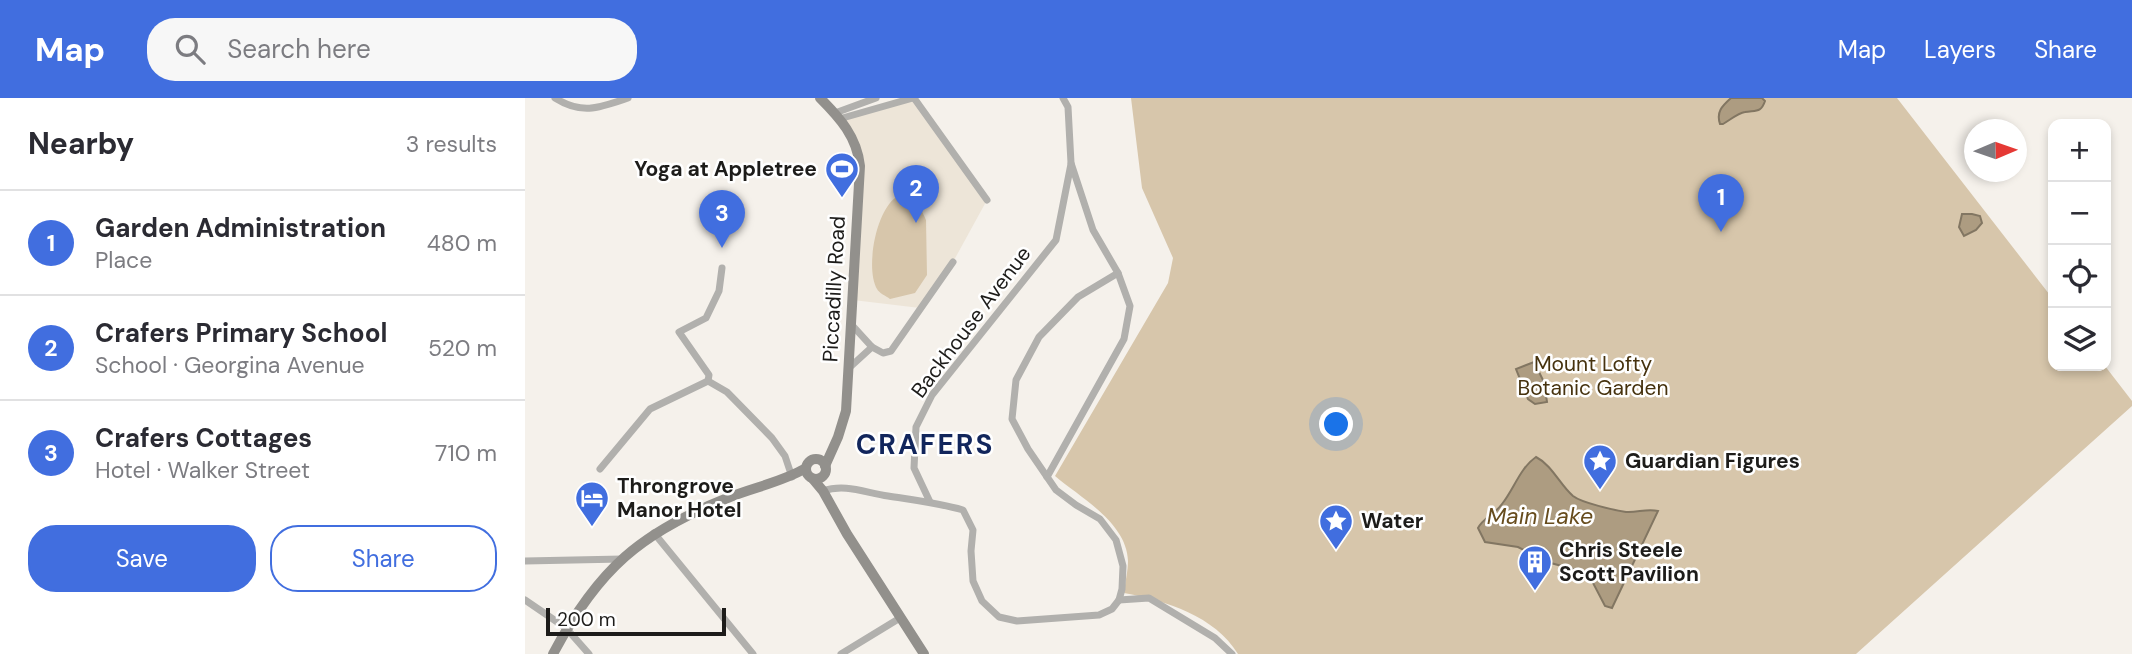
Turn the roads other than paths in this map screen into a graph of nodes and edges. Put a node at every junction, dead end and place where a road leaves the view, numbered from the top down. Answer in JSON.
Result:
{"nodes":[{"id":1,"x":555,"y":98,"type":"edge"},
{"id":2,"x":628,"y":98,"type":"edge"},
{"id":3,"x":821,"y":98,"type":"edge"},
{"id":4,"x":876,"y":98,"type":"edge"},
{"id":5,"x":914,"y":98,"type":"edge"},
{"id":6,"x":1063,"y":98,"type":"edge"},
{"id":7,"x":837,"y":116,"type":"junction"},
{"id":8,"x":1072,"y":163,"type":"junction"},
{"id":9,"x":987,"y":200,"type":"dead end"},
{"id":10,"x":953,"y":262,"type":"dead end"},
{"id":11,"x":722,"y":268,"type":"dead end"},
{"id":12,"x":1118,"y":273,"type":"junction"},
{"id":13,"x":851,"y":324,"type":"junction"},
{"id":14,"x":872,"y":347,"type":"junction"},
{"id":15,"x":849,"y":368,"type":"junction"},
{"id":16,"x":708,"y":381,"type":"junction"},
{"id":17,"x":823,"y":466,"type":"junction"},
{"id":18,"x":600,"y":469,"type":"dead end"},
{"id":19,"x":810,"y":475,"type":"junction"},
{"id":20,"x":792,"y":477,"type":"junction"},
{"id":21,"x":1047,"y":477,"type":"junction"},
{"id":22,"x":823,"y":491,"type":"junction"},
{"id":23,"x":930,"y":502,"type":"junction"},
{"id":24,"x":654,"y":533,"type":"junction"},
{"id":25,"x":622,"y":559,"type":"junction"},
{"id":26,"x":525,"y":561,"type":"edge"},
{"id":27,"x":525,"y":600,"type":"edge"},
{"id":28,"x":1119,"y":600,"type":"junction"},
{"id":29,"x":900,"y":618,"type":"junction"},
{"id":30,"x":566,"y":628,"type":"junction"},
{"id":31,"x":553,"y":654,"type":"edge"},
{"id":32,"x":589,"y":654,"type":"edge"},
{"id":33,"x":753,"y":654,"type":"edge"},
{"id":34,"x":841,"y":654,"type":"edge"},
{"id":35,"x":924,"y":654,"type":"edge"},
{"id":36,"x":1232,"y":654,"type":"edge"}],
"edges":[{"from":1,"to":2,"type":"street"},
{"from":3,"to":7,"type":"main road","name":"Piccadilly Road"},
{"from":4,"to":7,"type":"street"},
{"from":5,"to":7,"type":"street"},
{"from":5,"to":9,"type":"street"},
{"from":6,"to":8,"type":"street"},
{"from":7,"to":13,"type":"main road","name":"Piccadilly Road"},
{"from":8,"to":12,"type":"street"},
{"from":8,"to":23,"type":"street","name":"Backhouse Avenue"},
{"from":10,"to":14,"type":"street"},
{"from":11,"to":16,"type":"street"},
{"from":12,"to":21,"type":"street"},
{"from":12,"to":21,"type":"street"},
{"from":13,"to":14,"type":"street"},
{"from":13,"to":15,"type":"main road","name":"Piccadilly Road"},
{"from":14,"to":15,"type":"street"},
{"from":15,"to":17,"type":"main road","name":"Piccadilly Road"},
{"from":16,"to":18,"type":"street"},
{"from":16,"to":20,"type":"street"},
{"from":17,"to":19,"type":"main road"},
{"from":17,"to":19,"type":"main road"},
{"from":17,"to":22,"type":"main road"},
{"from":19,"to":20,"type":"main road"},
{"from":19,"to":22,"type":"main road"},
{"from":20,"to":24,"type":"main road"},
{"from":21,"to":28,"type":"street"},
{"from":22,"to":23,"type":"street"},
{"from":22,"to":29,"type":"main road"},
{"from":23,"to":28,"type":"street"},
{"from":24,"to":25,"type":"main road"},
{"from":24,"to":33,"type":"street"},
{"from":25,"to":26,"type":"street"},
{"from":25,"to":30,"type":"main road"},
{"from":27,"to":30,"type":"street"},
{"from":28,"to":36,"type":"street"},
{"from":29,"to":34,"type":"street"},
{"from":29,"to":35,"type":"main road"},
{"from":30,"to":31,"type":"main road"},
{"from":30,"to":32,"type":"street"}]}
